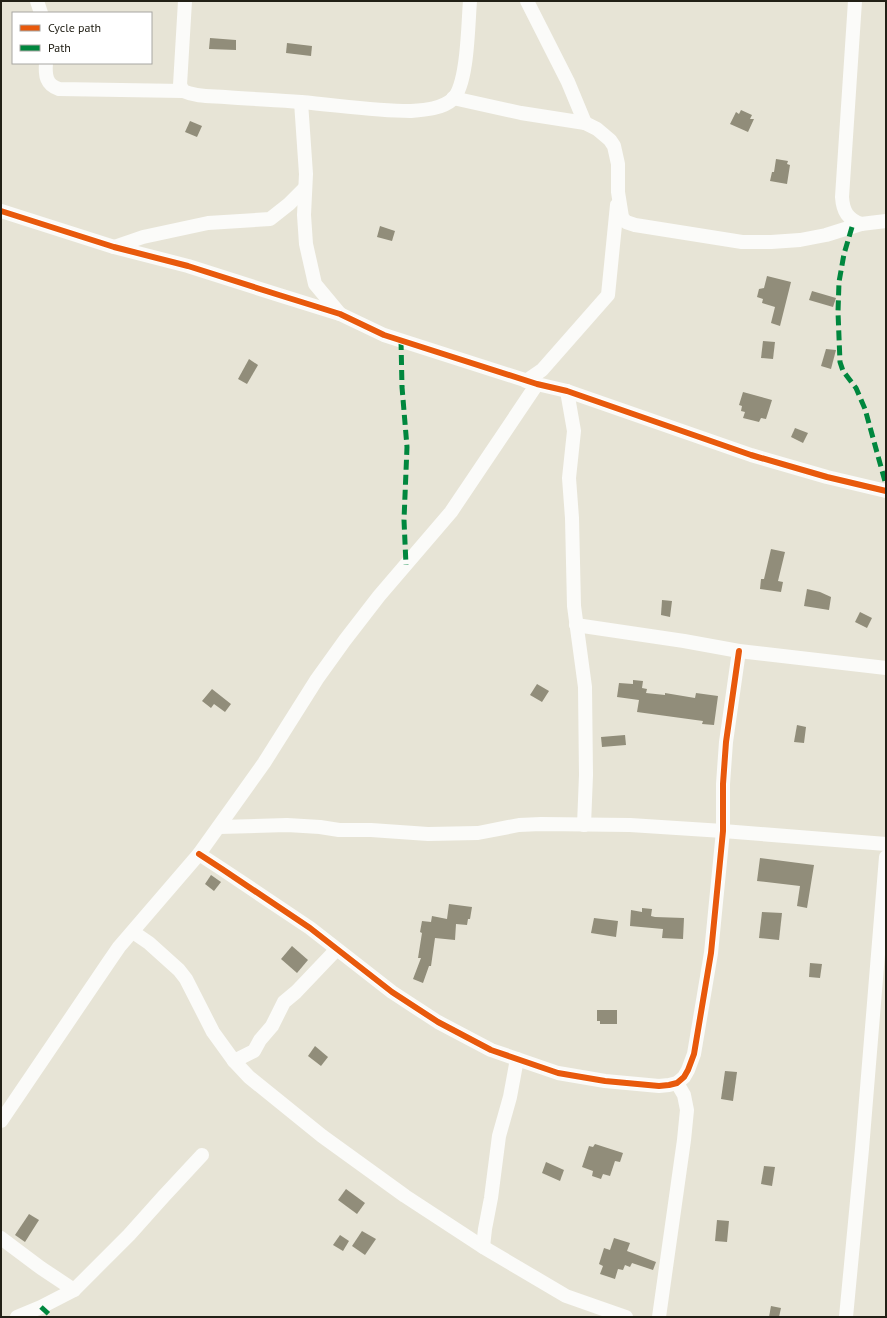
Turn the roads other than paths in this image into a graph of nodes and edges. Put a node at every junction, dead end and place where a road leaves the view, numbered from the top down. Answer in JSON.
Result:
{"nodes":[{"id":1,"x":37,"y":1,"type":"edge"},
{"id":2,"x":185,"y":1,"type":"edge"},
{"id":3,"x":470,"y":1,"type":"edge"},
{"id":4,"x":527,"y":1,"type":"edge"},
{"id":5,"x":855,"y":1,"type":"edge"},
{"id":6,"x":41,"y":12,"type":"edge"},
{"id":7,"x":46,"y":64,"type":"edge"},
{"id":8,"x":183,"y":91,"type":"junction"},
{"id":9,"x":453,"y":98,"type":"junction"},
{"id":10,"x":301,"y":102,"type":"junction"},
{"id":11,"x":586,"y":123,"type":"junction"},
{"id":12,"x":305,"y":188,"type":"junction"},
{"id":13,"x":618,"y":192,"type":"junction"},
{"id":14,"x":1,"y":211,"type":"edge"},
{"id":15,"x":886,"y":221,"type":"edge"},
{"id":16,"x":861,"y":224,"type":"junction"},
{"id":17,"x":114,"y":247,"type":"junction"},
{"id":18,"x":340,"y":314,"type":"junction"},
{"id":19,"x":532,"y":383,"type":"junction"},
{"id":20,"x":567,"y":391,"type":"junction"},
{"id":21,"x":886,"y":491,"type":"edge"},
{"id":22,"x":576,"y":625,"type":"junction"},
{"id":23,"x":739,"y":651,"type":"junction"},
{"id":24,"x":886,"y":668,"type":"edge"},
{"id":25,"x":584,"y":825,"type":"junction"},
{"id":26,"x":219,"y":827,"type":"junction"},
{"id":27,"x":723,"y":831,"type":"junction"},
{"id":28,"x":886,"y":844,"type":"edge"},
{"id":29,"x":199,"y":854,"type":"junction"},
{"id":30,"x":886,"y":857,"type":"edge"},
{"id":31,"x":133,"y":932,"type":"junction"},
{"id":32,"x":336,"y":950,"type":"junction"},
{"id":33,"x":881,"y":983,"type":"edge"},
{"id":34,"x":517,"y":1059,"type":"junction"},
{"id":35,"x":234,"y":1061,"type":"junction"},
{"id":36,"x":677,"y":1082,"type":"junction"},
{"id":37,"x":1,"y":1122,"type":"edge"},
{"id":38,"x":202,"y":1155,"type":"dead end"},
{"id":39,"x":1,"y":1238,"type":"edge"},
{"id":40,"x":483,"y":1247,"type":"junction"},
{"id":41,"x":74,"y":1290,"type":"junction"},
{"id":42,"x":566,"y":1296,"type":"junction"},
{"id":43,"x":17,"y":1317,"type":"edge"},
{"id":44,"x":595,"y":1317,"type":"edge"},
{"id":45,"x":626,"y":1317,"type":"edge"},
{"id":46,"x":659,"y":1317,"type":"edge"},
{"id":47,"x":846,"y":1317,"type":"edge"}],
"edges":[{"from":1,"to":6,"type":"street"},
{"from":2,"to":8,"type":"street"},
{"from":3,"to":9,"type":"street"},
{"from":4,"to":11,"type":"street"},
{"from":5,"to":16,"type":"street"},
{"from":7,"to":8,"type":"street"},
{"from":8,"to":10,"type":"street"},
{"from":9,"to":10,"type":"street"},
{"from":9,"to":11,"type":"street"},
{"from":10,"to":12,"type":"street"},
{"from":11,"to":13,"type":"street"},
{"from":12,"to":17,"type":"street"},
{"from":12,"to":18,"type":"street"},
{"from":13,"to":16,"type":"street"},
{"from":13,"to":19,"type":"street"},
{"from":14,"to":17,"type":"street"},
{"from":15,"to":16,"type":"street"},
{"from":17,"to":18,"type":"street"},
{"from":18,"to":19,"type":"street"},
{"from":19,"to":20,"type":"street"},
{"from":19,"to":26,"type":"street"},
{"from":20,"to":21,"type":"street"},
{"from":20,"to":22,"type":"street"},
{"from":22,"to":23,"type":"street"},
{"from":22,"to":25,"type":"street"},
{"from":23,"to":24,"type":"street"},
{"from":23,"to":27,"type":"street"},
{"from":25,"to":26,"type":"street"},
{"from":25,"to":27,"type":"street"},
{"from":26,"to":29,"type":"street"},
{"from":27,"to":28,"type":"street"},
{"from":27,"to":36,"type":"street"},
{"from":29,"to":31,"type":"street"},
{"from":29,"to":32,"type":"street"},
{"from":30,"to":33,"type":"street"},
{"from":31,"to":35,"type":"street"},
{"from":31,"to":37,"type":"street"},
{"from":32,"to":34,"type":"street"},
{"from":32,"to":35,"type":"street"},
{"from":33,"to":47,"type":"street"},
{"from":34,"to":36,"type":"street"},
{"from":34,"to":40,"type":"street"},
{"from":35,"to":40,"type":"street"},
{"from":36,"to":46,"type":"street"},
{"from":38,"to":41,"type":"street"},
{"from":39,"to":41,"type":"street"},
{"from":40,"to":42,"type":"street"},
{"from":41,"to":43,"type":"street"},
{"from":42,"to":44,"type":"street"},
{"from":42,"to":45,"type":"street"}]}
